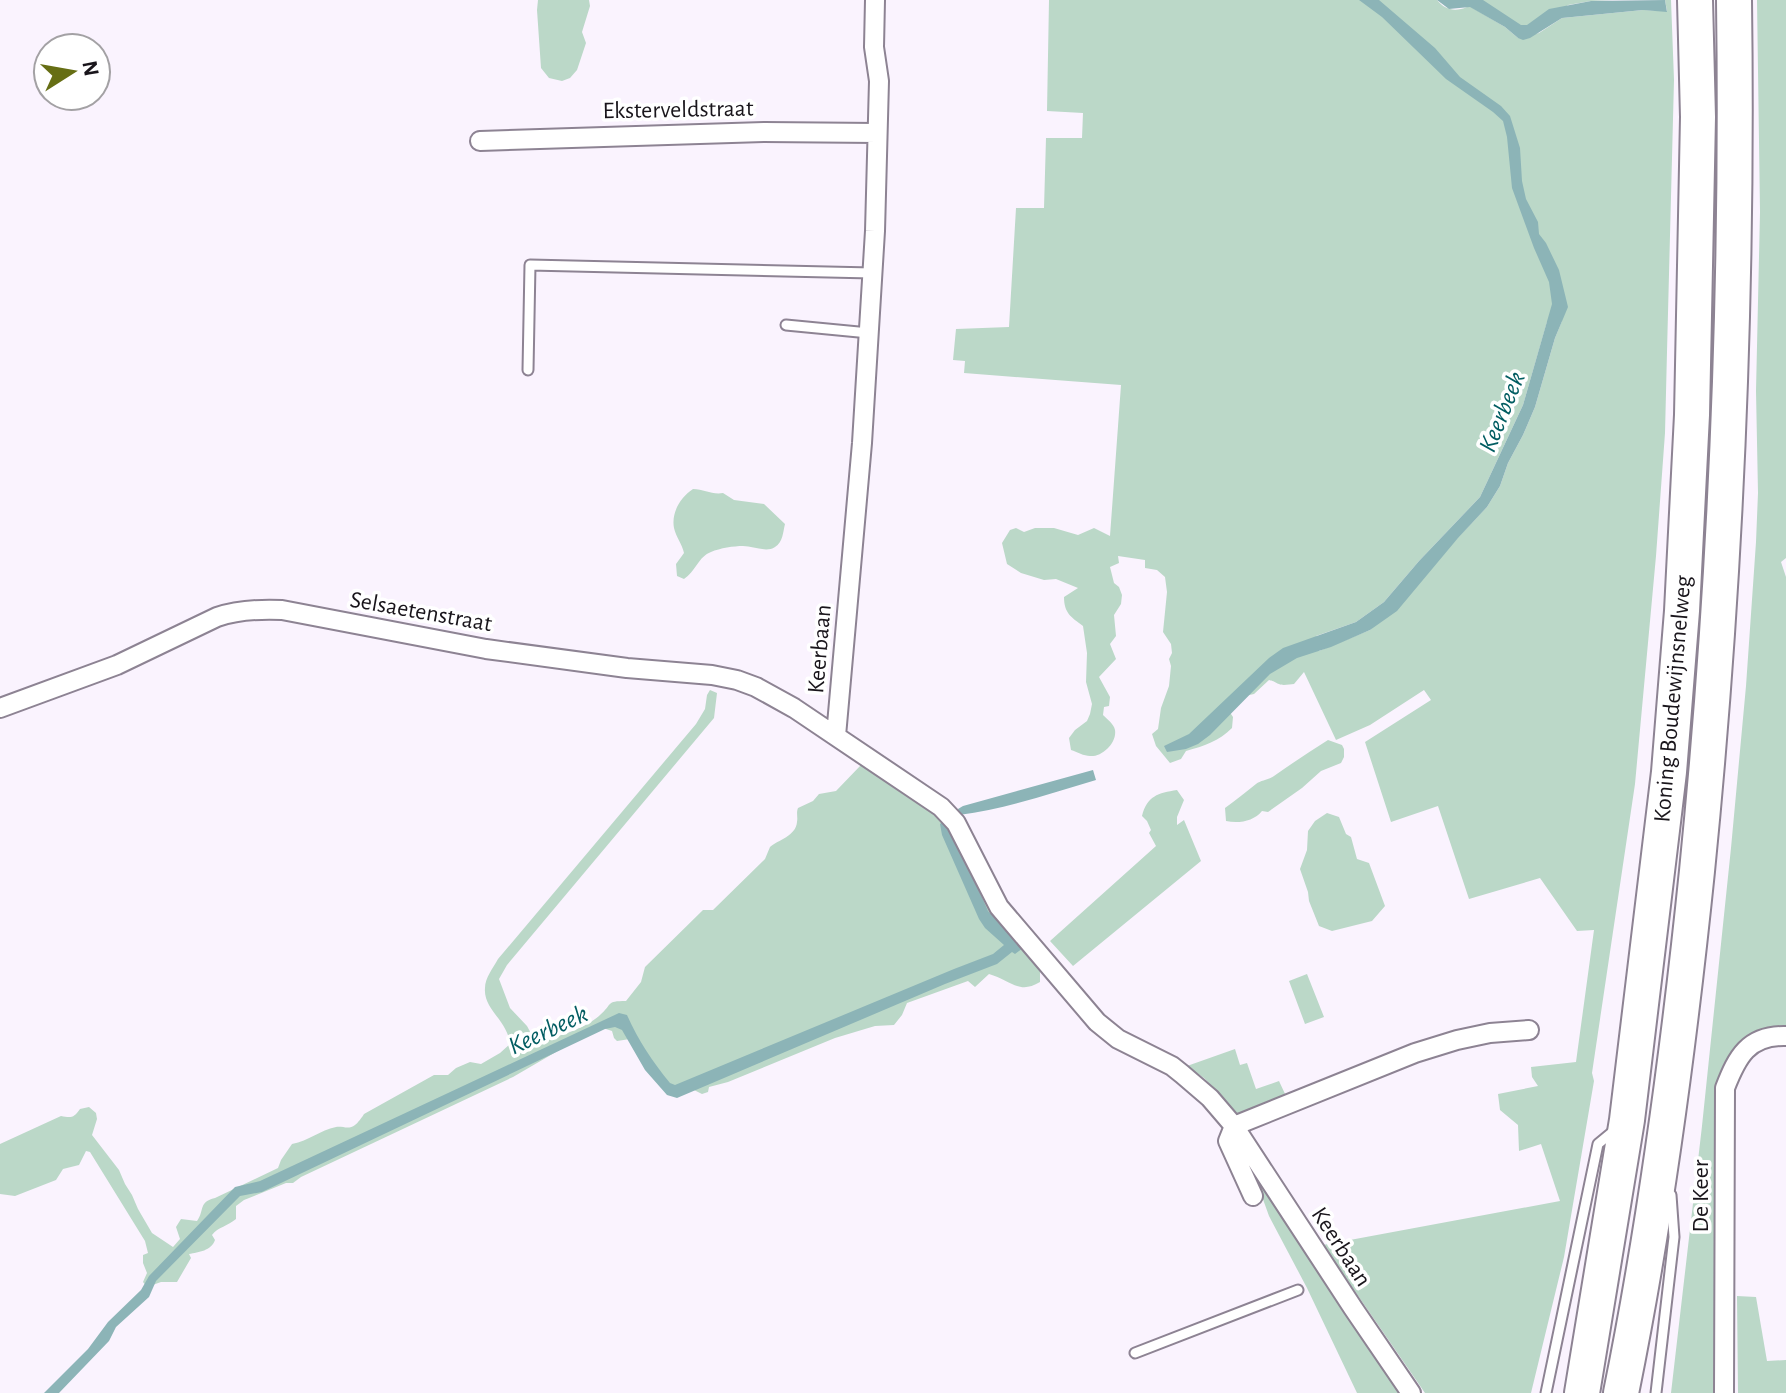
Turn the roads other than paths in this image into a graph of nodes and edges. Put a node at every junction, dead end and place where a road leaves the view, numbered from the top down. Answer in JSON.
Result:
{"nodes":[{"id":1,"x":875,"y":0,"type":"edge"},
{"id":2,"x":1695,"y":0,"type":"edge"},
{"id":3,"x":1734,"y":0,"type":"edge"},
{"id":4,"x":877,"y":133,"type":"junction"},
{"id":5,"x":480,"y":141,"type":"dead end"},
{"id":6,"x":872,"y":273,"type":"junction"},
{"id":7,"x":786,"y":325,"type":"dead end"},
{"id":8,"x":869,"y":333,"type":"junction"},
{"id":9,"x":528,"y":370,"type":"dead end"},
{"id":10,"x":0,"y":708,"type":"edge"},
{"id":11,"x":836,"y":736,"type":"junction"},
{"id":12,"x":1529,"y":1030,"type":"dead end"},
{"id":13,"x":1786,"y":1036,"type":"edge"},
{"id":14,"x":1627,"y":1120,"type":"junction"},
{"id":15,"x":1234,"y":1126,"type":"junction"},
{"id":16,"x":1666,"y":1127,"type":"junction"},
{"id":17,"x":1669,"y":1174,"type":"dead end"},
{"id":18,"x":1671,"y":1190,"type":"dead end"},
{"id":19,"x":1253,"y":1196,"type":"dead end"},
{"id":20,"x":1298,"y":1290,"type":"dead end"},
{"id":21,"x":1135,"y":1353,"type":"dead end"},
{"id":22,"x":1411,"y":1393,"type":"edge"},
{"id":23,"x":1546,"y":1393,"type":"edge"},
{"id":24,"x":1582,"y":1393,"type":"edge"},
{"id":25,"x":1621,"y":1393,"type":"edge"},
{"id":26,"x":1656,"y":1393,"type":"edge"},
{"id":27,"x":1724,"y":1393,"type":"edge"}],
"edges":[{"from":1,"to":4,"type":"street","name":"Keerbaan"},
{"from":2,"to":14,"type":"highway","name":"Koning Boudewijnsnelweg"},
{"from":3,"to":16,"type":"highway","name":"Koning Boudewijnsnelweg"},
{"from":4,"to":5,"type":"street","name":"Eksterveldstraat"},
{"from":4,"to":6,"type":"street","name":"Keerbaan"},
{"from":6,"to":8,"type":"street","name":"Keerbaan"},
{"from":6,"to":9,"type":"lane"},
{"from":7,"to":8,"type":"lane"},
{"from":8,"to":11,"type":"street","name":"Keerbaan"},
{"from":10,"to":11,"type":"street","name":"Selsaetenstraat"},
{"from":11,"to":15,"type":"street","name":"Keerbaan"},
{"from":12,"to":15,"type":"street"},
{"from":13,"to":27,"type":"street","name":"De Keer"},
{"from":14,"to":23,"type":"lane"},
{"from":14,"to":24,"type":"highway","name":"Koning Boudewijnsnelweg"},
{"from":15,"to":19,"type":"street"},
{"from":15,"to":22,"type":"street","name":"Keerbaan"},
{"from":16,"to":17,"type":"lane"},
{"from":16,"to":25,"type":"highway","name":"Koning Boudewijnsnelweg"},
{"from":18,"to":26,"type":"lane"},
{"from":20,"to":21,"type":"lane"}]}
